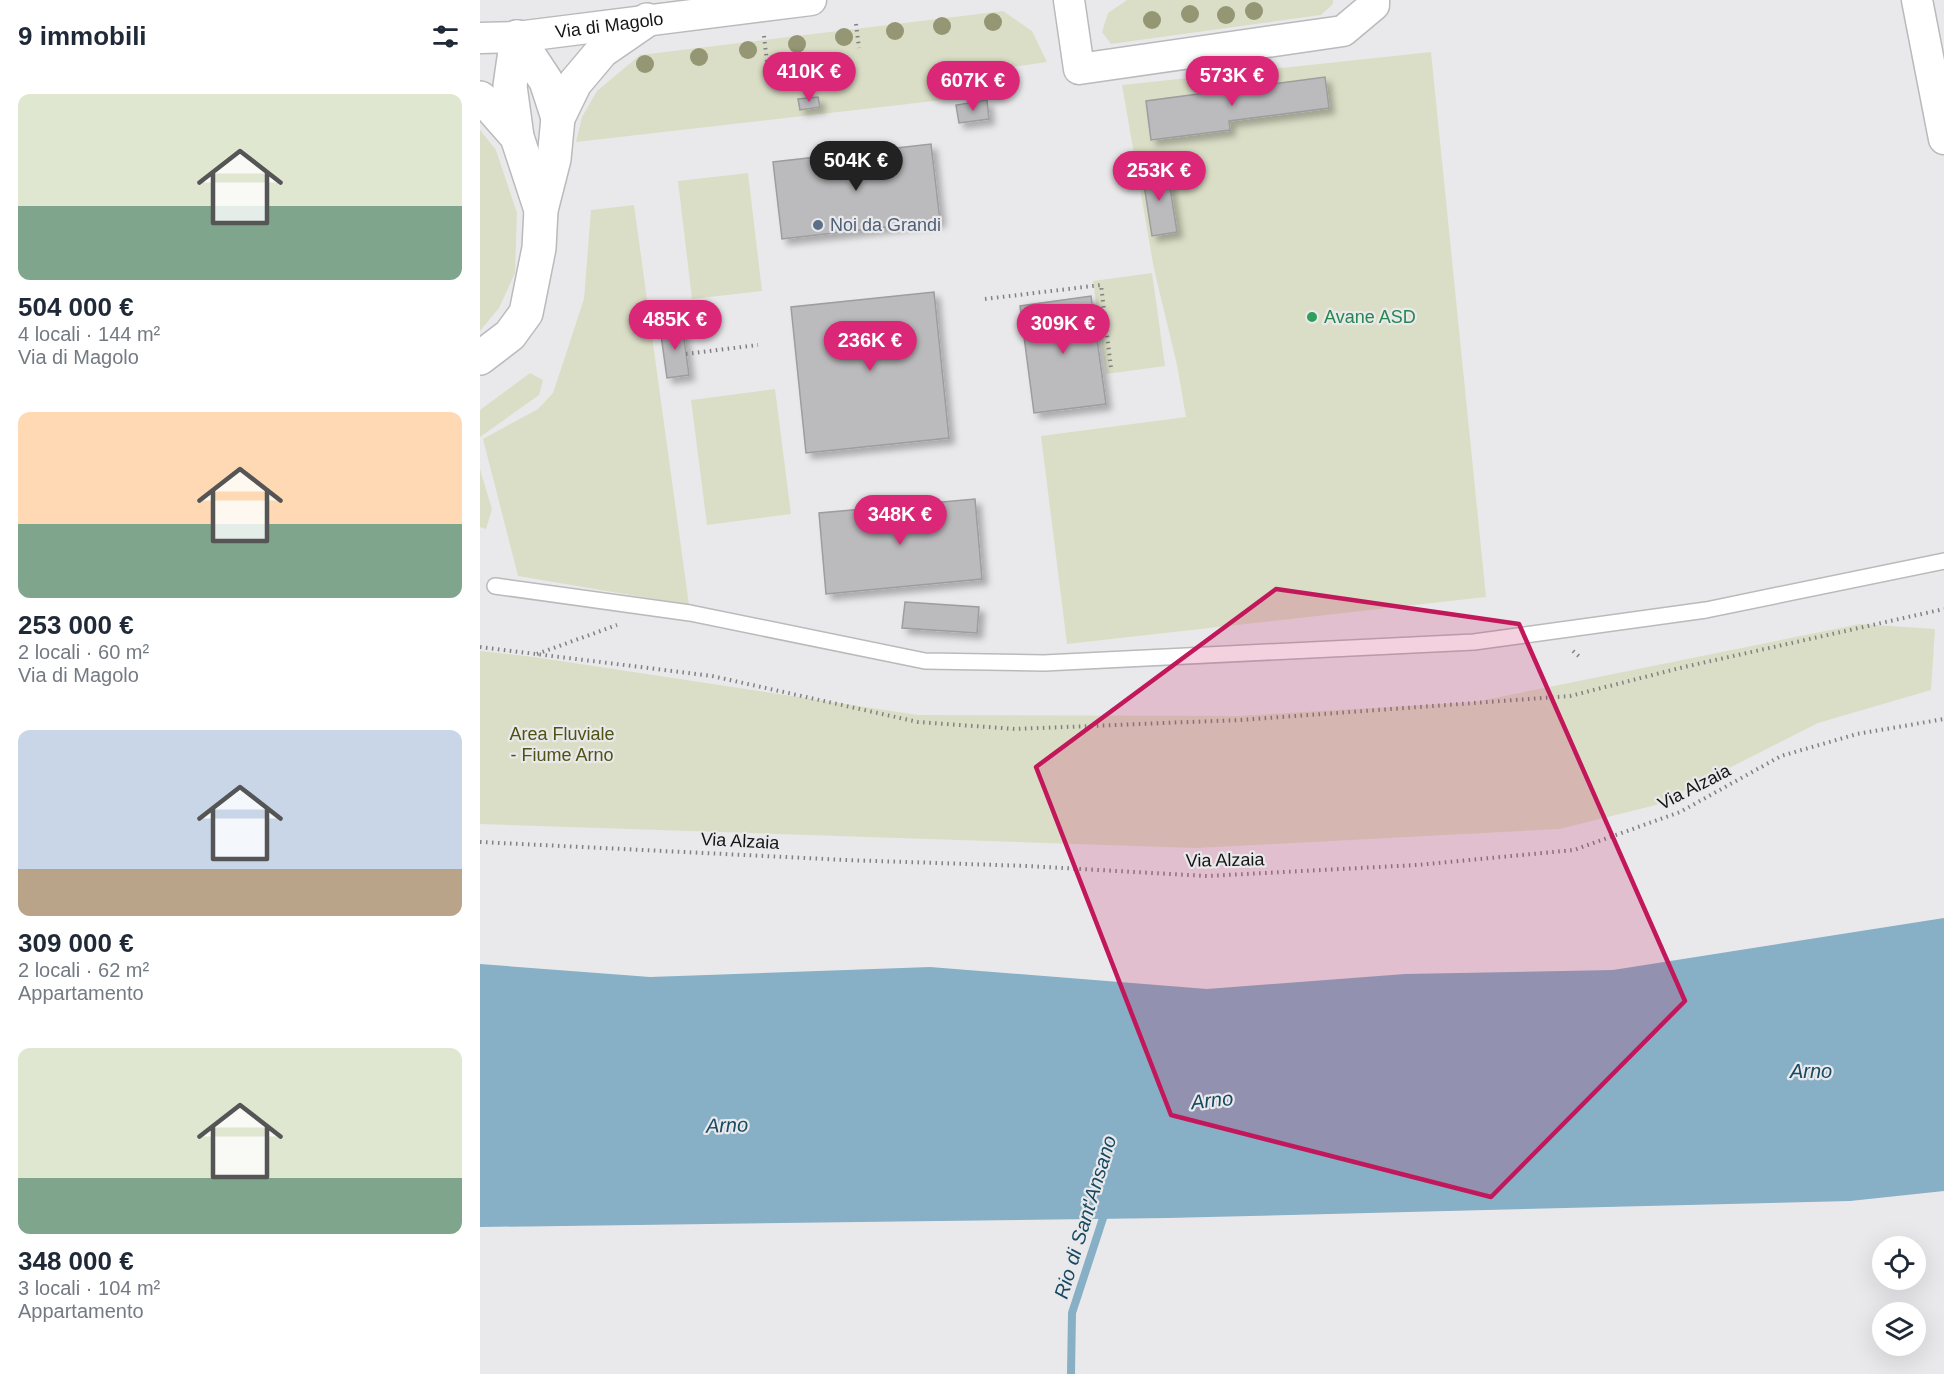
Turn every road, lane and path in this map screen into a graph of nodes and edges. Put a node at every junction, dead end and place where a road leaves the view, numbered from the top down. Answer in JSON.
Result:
{"nodes":[{"id":1,"x":811,"y":0,"type":"edge"},
{"id":2,"x":1069,"y":0,"type":"edge"},
{"id":3,"x":1374,"y":0,"type":"edge"},
{"id":4,"x":1917,"y":0,"type":"edge"},
{"id":5,"x":728,"y":5,"type":"edge"},
{"id":6,"x":647,"y":20,"type":"junction"},
{"id":7,"x":856,"y":24,"type":"dead end"},
{"id":8,"x":764,"y":35,"type":"dead end"},
{"id":9,"x":517,"y":37,"type":"junction"},
{"id":10,"x":480,"y":38,"type":"edge"},
{"id":11,"x":859,"y":48,"type":"dead end"},
{"id":12,"x":767,"y":62,"type":"dead end"},
{"id":13,"x":480,"y":98,"type":"edge"},
{"id":14,"x":558,"y":118,"type":"junction"},
{"id":15,"x":517,"y":137,"type":"junction"},
{"id":16,"x":1944,"y":139,"type":"edge"},
{"id":17,"x":541,"y":210,"type":"junction"},
{"id":18,"x":985,"y":299,"type":"dead end"},
{"id":19,"x":758,"y":345,"type":"dead end"},
{"id":20,"x":686,"y":354,"type":"dead end"},
{"id":21,"x":480,"y":358,"type":"edge"},
{"id":22,"x":1111,"y":368,"type":"dead end"},
{"id":23,"x":1944,"y":561,"type":"edge"},
{"id":24,"x":495,"y":586,"type":"dead end"},
{"id":25,"x":663,"y":609,"type":"junction"},
{"id":26,"x":1944,"y":609,"type":"edge"},
{"id":27,"x":480,"y":647,"type":"edge"},
{"id":28,"x":536,"y":654,"type":"junction"},
{"id":29,"x":1944,"y":718,"type":"edge"},
{"id":30,"x":480,"y":842,"type":"edge"}],
"edges":[{"from":1,"to":5,"type":"street","name":"Via di Magolo"},
{"from":2,"to":3,"type":"street"},
{"from":4,"to":16,"type":"street"},
{"from":5,"to":6,"type":"street","name":"Via di Magolo"},
{"from":6,"to":9,"type":"street","name":"Via di Magolo"},
{"from":6,"to":14,"type":"main road"},
{"from":7,"to":11,"type":"path"},
{"from":8,"to":12,"type":"path"},
{"from":9,"to":10,"type":"street","name":"Via di Magolo"},
{"from":9,"to":14,"type":"main road"},
{"from":9,"to":15,"type":"main road"},
{"from":13,"to":15,"type":"main road"},
{"from":14,"to":17,"type":"main road"},
{"from":15,"to":17,"type":"main road"},
{"from":17,"to":21,"type":"main road"},
{"from":18,"to":22,"type":"path"},
{"from":19,"to":20,"type":"path"},
{"from":23,"to":25,"type":"lane"},
{"from":24,"to":25,"type":"lane"},
{"from":25,"to":28,"type":"path"},
{"from":26,"to":28,"type":"path"},
{"from":27,"to":28,"type":"path"},
{"from":29,"to":30,"type":"path","name":"Via Alzaia"}]}
